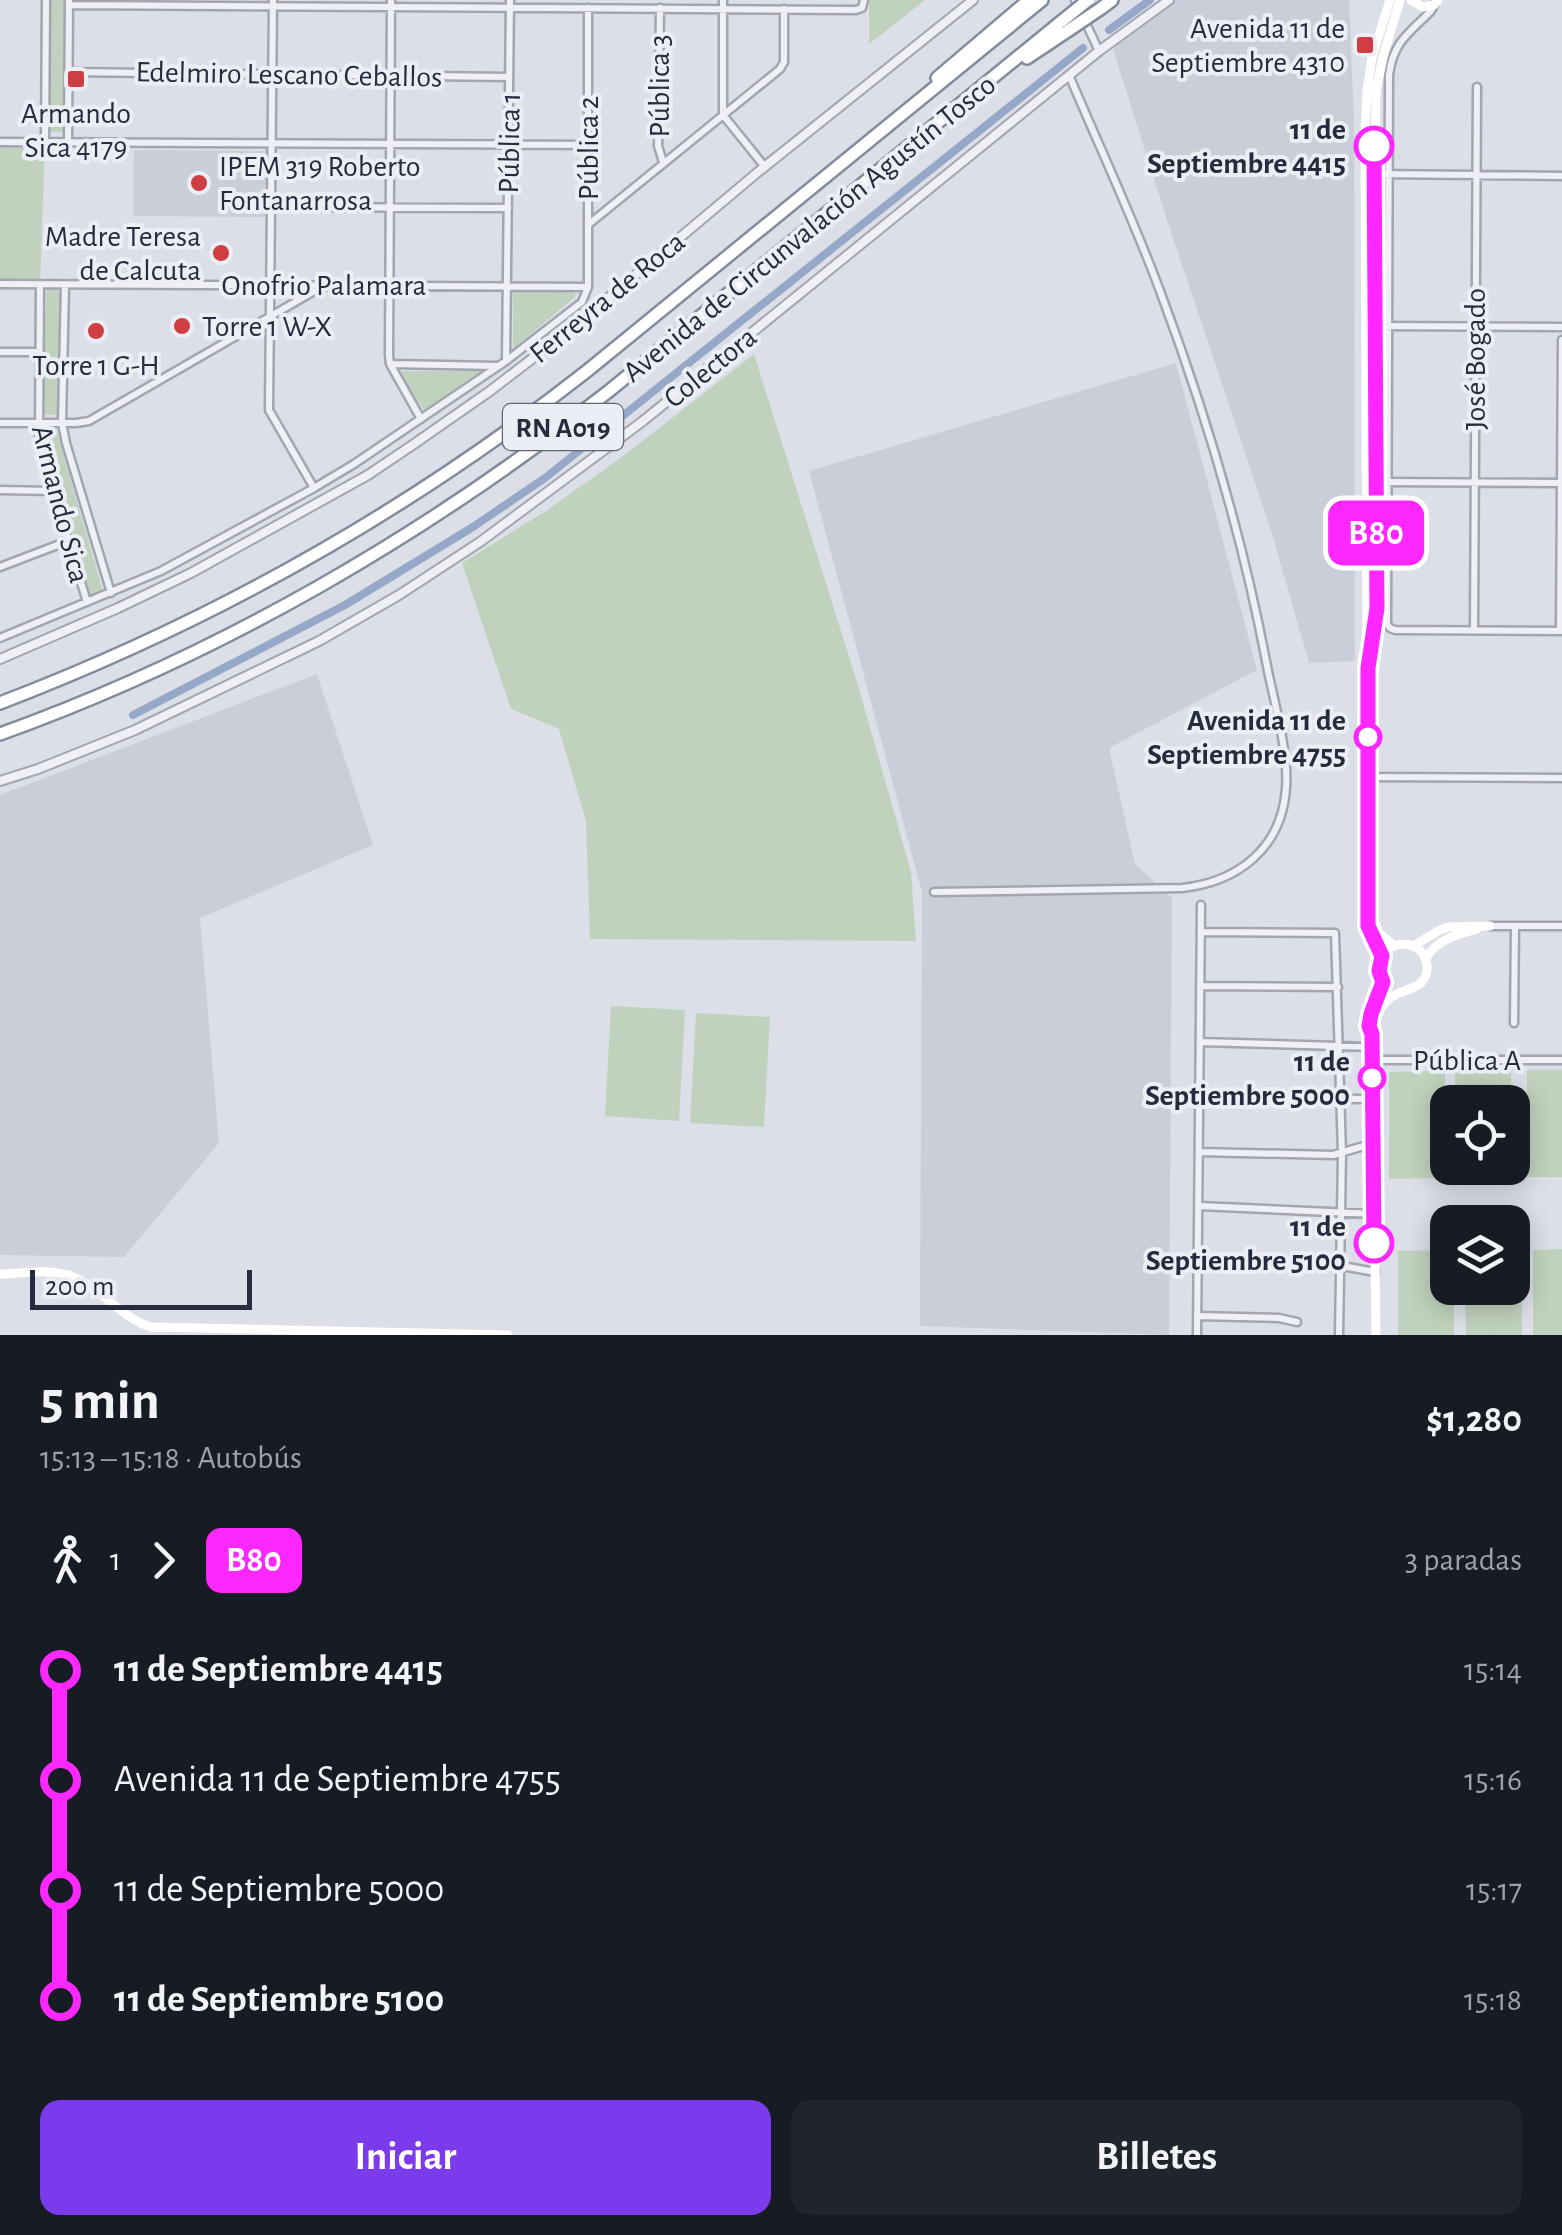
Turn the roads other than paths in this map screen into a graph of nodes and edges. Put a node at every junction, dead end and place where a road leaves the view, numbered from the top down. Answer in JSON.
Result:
{"nodes":[{"id":1,"x":46,"y":0,"type":"edge"},
{"id":2,"x":973,"y":0,"type":"edge"},
{"id":3,"x":1029,"y":0,"type":"edge"},
{"id":4,"x":1042,"y":0,"type":"edge"},
{"id":5,"x":1075,"y":0,"type":"edge"},
{"id":6,"x":1088,"y":0,"type":"edge"},
{"id":7,"x":1112,"y":0,"type":"edge"},
{"id":8,"x":1169,"y":0,"type":"edge"},
{"id":9,"x":1390,"y":0,"type":"edge"},
{"id":10,"x":1400,"y":0,"type":"edge"},
{"id":11,"x":1410,"y":0,"type":"edge"},
{"id":12,"x":69,"y":2,"type":"edge"},
{"id":13,"x":273,"y":3,"type":"edge"},
{"id":14,"x":391,"y":3,"type":"edge"},
{"id":15,"x":1436,"y":3,"type":"edge"},
{"id":16,"x":510,"y":4,"type":"edge"},
{"id":17,"x":723,"y":4,"type":"edge"},
{"id":18,"x":863,"y":4,"type":"edge"},
{"id":19,"x":588,"y":8,"type":"junction"},
{"id":20,"x":660,"y":8,"type":"junction"},
{"id":21,"x":784,"y":9,"type":"junction"},
{"id":22,"x":1064,"y":26,"type":"junction"},
{"id":23,"x":1098,"y":51,"type":"junction"},
{"id":24,"x":68,"y":72,"type":"junction"},
{"id":25,"x":272,"y":74,"type":"junction"},
{"id":26,"x":1069,"y":74,"type":"junction"},
{"id":27,"x":391,"y":75,"type":"junction"},
{"id":28,"x":510,"y":77,"type":"junction"},
{"id":29,"x":1477,"y":87,"type":"dead end"},
{"id":30,"x":723,"y":115,"type":"junction"},
{"id":31,"x":888,"y":126,"type":"junction"},
{"id":32,"x":0,"y":142,"type":"edge"},
{"id":33,"x":45,"y":142,"type":"junction"},
{"id":34,"x":68,"y":142,"type":"junction"},
{"id":35,"x":272,"y":144,"type":"junction"},
{"id":36,"x":391,"y":144,"type":"junction"},
{"id":37,"x":509,"y":145,"type":"junction"},
{"id":38,"x":588,"y":145,"type":"junction"},
{"id":39,"x":664,"y":162,"type":"junction"},
{"id":40,"x":765,"y":166,"type":"junction"},
{"id":41,"x":1476,"y":173,"type":"junction"},
{"id":42,"x":1374,"y":174,"type":"junction"},
{"id":43,"x":1390,"y":174,"type":"junction"},
{"id":44,"x":1562,"y":176,"type":"edge"},
{"id":45,"x":271,"y":206,"type":"junction"},
{"id":46,"x":390,"y":207,"type":"junction"},
{"id":47,"x":508,"y":208,"type":"junction"},
{"id":48,"x":588,"y":225,"type":"junction"},
{"id":49,"x":0,"y":284,"type":"edge"},
{"id":50,"x":40,"y":285,"type":"junction"},
{"id":51,"x":65,"y":285,"type":"junction"},
{"id":52,"x":270,"y":286,"type":"junction"},
{"id":53,"x":323,"y":286,"type":"junction"},
{"id":54,"x":389,"y":286,"type":"junction"},
{"id":55,"x":507,"y":286,"type":"junction"},
{"id":56,"x":588,"y":288,"type":"junction"},
{"id":57,"x":270,"y":317,"type":"junction"},
{"id":58,"x":1370,"y":326,"type":"junction"},
{"id":59,"x":1386,"y":326,"type":"junction"},
{"id":60,"x":1476,"y":327,"type":"junction"},
{"id":61,"x":1562,"y":327,"type":"edge"},
{"id":62,"x":1562,"y":340,"type":"edge"},
{"id":63,"x":0,"y":352,"type":"edge"},
{"id":64,"x":39,"y":352,"type":"junction"},
{"id":65,"x":390,"y":364,"type":"junction"},
{"id":66,"x":503,"y":364,"type":"junction"},
{"id":67,"x":421,"y":419,"type":"junction"},
{"id":68,"x":0,"y":422,"type":"edge"},
{"id":69,"x":38,"y":423,"type":"junction"},
{"id":70,"x":62,"y":423,"type":"junction"},
{"id":71,"x":1376,"y":482,"type":"junction"},
{"id":72,"x":1475,"y":483,"type":"junction"},
{"id":73,"x":1562,"y":483,"type":"edge"},
{"id":74,"x":314,"y":488,"type":"junction"},
{"id":75,"x":0,"y":490,"type":"edge"},
{"id":76,"x":53,"y":492,"type":"junction"},
{"id":77,"x":68,"y":542,"type":"junction"},
{"id":78,"x":0,"y":567,"type":"edge"},
{"id":79,"x":112,"y":592,"type":"junction"},
{"id":80,"x":87,"y":602,"type":"junction"},
{"id":81,"x":1474,"y":630,"type":"junction"},
{"id":82,"x":1561,"y":632,"type":"edge"},
{"id":83,"x":0,"y":638,"type":"edge"},
{"id":84,"x":0,"y":660,"type":"edge"},
{"id":85,"x":1368,"y":668,"type":"junction"},
{"id":86,"x":0,"y":703,"type":"edge"},
{"id":87,"x":0,"y":734,"type":"edge"},
{"id":88,"x":1368,"y":777,"type":"junction"},
{"id":89,"x":1562,"y":778,"type":"edge"},
{"id":90,"x":0,"y":782,"type":"edge"},
{"id":91,"x":934,"y":892,"type":"dead end"},
{"id":92,"x":1370,"y":900,"type":"junction"},
{"id":93,"x":1201,"y":905,"type":"dead end"},
{"id":94,"x":1490,"y":926,"type":"junction"},
{"id":95,"x":1515,"y":926,"type":"junction"},
{"id":96,"x":1562,"y":926,"type":"edge"},
{"id":97,"x":1200,"y":932,"type":"junction"},
{"id":98,"x":1393,"y":946,"type":"junction"},
{"id":99,"x":1413,"y":946,"type":"junction"},
{"id":100,"x":1382,"y":956,"type":"junction"},
{"id":101,"x":1425,"y":959,"type":"junction"},
{"id":102,"x":1383,"y":982,"type":"junction"},
{"id":103,"x":1200,"y":986,"type":"junction"},
{"id":104,"x":1338,"y":987,"type":"junction"},
{"id":105,"x":1401,"y":992,"type":"junction"},
{"id":106,"x":1514,"y":1023,"type":"dead end"},
{"id":107,"x":1372,"y":1034,"type":"junction"},
{"id":108,"x":1200,"y":1042,"type":"junction"},
{"id":109,"x":1339,"y":1046,"type":"junction"},
{"id":110,"x":1372,"y":1047,"type":"junction"},
{"id":111,"x":1372,"y":1060,"type":"junction"},
{"id":112,"x":1562,"y":1060,"type":"edge"},
{"id":113,"x":1199,"y":1098,"type":"junction"},
{"id":114,"x":1372,"y":1099,"type":"junction"},
{"id":115,"x":1340,"y":1100,"type":"junction"},
{"id":116,"x":1373,"y":1146,"type":"junction"},
{"id":117,"x":1199,"y":1152,"type":"junction"},
{"id":118,"x":1342,"y":1153,"type":"junction"},
{"id":119,"x":1199,"y":1206,"type":"junction"},
{"id":120,"x":1341,"y":1211,"type":"junction"},
{"id":121,"x":1374,"y":1214,"type":"junction"},
{"id":122,"x":1198,"y":1262,"type":"junction"},
{"id":123,"x":1342,"y":1266,"type":"junction"},
{"id":124,"x":1375,"y":1272,"type":"junction"},
{"id":125,"x":0,"y":1274,"type":"edge"},
{"id":126,"x":1197,"y":1316,"type":"junction"},
{"id":127,"x":1297,"y":1322,"type":"dead end"},
{"id":128,"x":508,"y":1335,"type":"edge"},
{"id":129,"x":1197,"y":1335,"type":"edge"},
{"id":130,"x":1339,"y":1335,"type":"edge"},
{"id":131,"x":1376,"y":1335,"type":"edge"}],
"edges":[{"from":1,"to":33,"type":"street"},
{"from":2,"to":40,"type":"street","name":"Ferreyra de Roca"},
{"from":3,"to":31,"type":"highway"},
{"from":4,"to":31,"type":"highway","name":"Avenida de Circunvalación Agustín Tosco","number":"RN A019"},
{"from":5,"to":23,"type":"street"},
{"from":6,"to":22,"type":"highway","bridge":true},
{"from":7,"to":22,"type":"highway","bridge":true},
{"from":8,"to":23,"type":"street","name":"Colectora"},
{"from":9,"to":58,"type":"main road"},
{"from":10,"to":42,"type":"main road"},
{"from":11,"to":15,"type":"main road"},
{"from":12,"to":13,"type":"street"},
{"from":12,"to":24,"type":"street"},
{"from":13,"to":14,"type":"street"},
{"from":13,"to":25,"type":"street"},
{"from":14,"to":16,"type":"street"},
{"from":14,"to":27,"type":"street"},
{"from":15,"to":43,"type":"street"},
{"from":16,"to":19,"type":"street"},
{"from":16,"to":28,"type":"street","name":"Pública 1"},
{"from":17,"to":20,"type":"street"},
{"from":17,"to":21,"type":"street"},
{"from":17,"to":30,"type":"street"},
{"from":18,"to":21,"type":"street"},
{"from":19,"to":20,"type":"street"},
{"from":19,"to":38,"type":"street","name":"Pública 2"},
{"from":20,"to":39,"type":"street","name":"Pública 3"},
{"from":21,"to":30,"type":"street"},
{"from":22,"to":87,"type":"highway","name":"Avenida de Circunvalación Agustín Tosco","number":"RN A019"},
{"from":23,"to":26,"type":"street","name":"Colectora"},
{"from":24,"to":25,"type":"street","name":"Edelmiro Lescano Ceballos"},
{"from":24,"to":34,"type":"street"},
{"from":25,"to":27,"type":"street","name":"Edelmiro Lescano Ceballos"},
{"from":25,"to":35,"type":"street"},
{"from":26,"to":90,"type":"street","name":"Colectora"},
{"from":26,"to":91,"type":"street"},
{"from":27,"to":28,"type":"street","name":"Edelmiro Lescano Ceballos"},
{"from":27,"to":36,"type":"street"},
{"from":28,"to":37,"type":"street","name":"Pública 1"},
{"from":29,"to":41,"type":"street","name":"José Bogado"},
{"from":30,"to":39,"type":"street"},
{"from":30,"to":40,"type":"street"},
{"from":31,"to":86,"type":"highway","name":"Avenida de Circunvalación Agustín Tosco","number":"RN A019"},
{"from":32,"to":33,"type":"street"},
{"from":33,"to":34,"type":"street"},
{"from":34,"to":35,"type":"street"},
{"from":35,"to":36,"type":"street"},
{"from":35,"to":45,"type":"street"},
{"from":36,"to":37,"type":"street"},
{"from":36,"to":46,"type":"street"},
{"from":37,"to":38,"type":"street"},
{"from":37,"to":47,"type":"street","name":"Pública 1"},
{"from":38,"to":48,"type":"street","name":"Pública 2"},
{"from":39,"to":48,"type":"street"},
{"from":40,"to":84,"type":"street","name":"Ferreyra de Roca"},
{"from":41,"to":43,"type":"street"},
{"from":41,"to":44,"type":"street"},
{"from":41,"to":60,"type":"street","name":"José Bogado"},
{"from":42,"to":43,"type":"street"},
{"from":42,"to":58,"type":"main road"},
{"from":43,"to":59,"type":"street"},
{"from":45,"to":46,"type":"street"},
{"from":45,"to":52,"type":"street"},
{"from":46,"to":47,"type":"street"},
{"from":46,"to":54,"type":"street"},
{"from":47,"to":55,"type":"street","name":"Pública 1"},
{"from":48,"to":56,"type":"street","name":"Pública 2"},
{"from":49,"to":50,"type":"street","name":"Onofrio Palamara"},
{"from":50,"to":51,"type":"street","name":"Onofrio Palamara"},
{"from":50,"to":64,"type":"street","name":"Armando Sica"},
{"from":51,"to":52,"type":"street","name":"Onofrio Palamara"},
{"from":51,"to":70,"type":"street","name":"Armando Sica"},
{"from":52,"to":53,"type":"street","name":"Onofrio Palamara"},
{"from":52,"to":57,"type":"street"},
{"from":53,"to":54,"type":"street","name":"Onofrio Palamara"},
{"from":53,"to":57,"type":"street"},
{"from":54,"to":55,"type":"street","name":"Onofrio Palamara"},
{"from":54,"to":65,"type":"street"},
{"from":55,"to":56,"type":"street","name":"Onofrio Palamara"},
{"from":55,"to":66,"type":"street","name":"Pública 1"},
{"from":56,"to":66,"type":"street"},
{"from":57,"to":70,"type":"street"},
{"from":57,"to":74,"type":"street"},
{"from":58,"to":59,"type":"street"},
{"from":58,"to":71,"type":"main road"},
{"from":59,"to":60,"type":"street"},
{"from":59,"to":71,"type":"street"},
{"from":60,"to":61,"type":"street"},
{"from":60,"to":72,"type":"street","name":"José Bogado"},
{"from":62,"to":73,"type":"street"},
{"from":63,"to":64,"type":"street"},
{"from":64,"to":69,"type":"street","name":"Armando Sica"},
{"from":65,"to":66,"type":"street"},
{"from":65,"to":67,"type":"street"},
{"from":66,"to":67,"type":"street"},
{"from":67,"to":74,"type":"street"},
{"from":68,"to":69,"type":"street"},
{"from":69,"to":70,"type":"street"},
{"from":69,"to":76,"type":"street","name":"Armando Sica"},
{"from":70,"to":79,"type":"street","name":"Armando Sica"},
{"from":71,"to":72,"type":"street"},
{"from":71,"to":81,"type":"street"},
{"from":71,"to":85,"type":"main road"},
{"from":71,"to":85,"type":"main road"},
{"from":72,"to":73,"type":"street"},
{"from":72,"to":81,"type":"street","name":"José Bogado"},
{"from":73,"to":82,"type":"street"},
{"from":74,"to":79,"type":"street"},
{"from":75,"to":76,"type":"street"},
{"from":76,"to":77,"type":"street","name":"Armando Sica"},
{"from":77,"to":78,"type":"street"},
{"from":77,"to":80,"type":"street","name":"Armando Sica"},
{"from":79,"to":80,"type":"street"},
{"from":80,"to":83,"type":"street"},
{"from":81,"to":82,"type":"street"},
{"from":85,"to":88,"type":"main road"},
{"from":88,"to":89,"type":"street"},
{"from":88,"to":92,"type":"main road"},
{"from":92,"to":98,"type":"main road"},
{"from":92,"to":100,"type":"main road"},
{"from":93,"to":97,"type":"street"},
{"from":94,"to":95,"type":"street"},
{"from":94,"to":99,"type":"main road"},
{"from":94,"to":101,"type":"main road"},
{"from":95,"to":96,"type":"street"},
{"from":95,"to":106,"type":"street"},
{"from":97,"to":103,"type":"street"},
{"from":97,"to":104,"type":"street"},
{"from":98,"to":99,"type":"main road"},
{"from":98,"to":100,"type":"main road"},
{"from":99,"to":101,"type":"main road"},
{"from":100,"to":102,"type":"main road"},
{"from":101,"to":105,"type":"main road"},
{"from":102,"to":105,"type":"main road"},
{"from":102,"to":107,"type":"main road"},
{"from":103,"to":104,"type":"street"},
{"from":103,"to":108,"type":"street"},
{"from":104,"to":109,"type":"street"},
{"from":105,"to":107,"type":"main road"},
{"from":107,"to":110,"type":"main road"},
{"from":108,"to":109,"type":"street"},
{"from":108,"to":113,"type":"street"},
{"from":109,"to":110,"type":"street"},
{"from":109,"to":115,"type":"street"},
{"from":110,"to":111,"type":"main road"},
{"from":111,"to":112,"type":"street","name":"Pública A"},
{"from":111,"to":114,"type":"main road"},
{"from":113,"to":115,"type":"street"},
{"from":113,"to":117,"type":"street"},
{"from":114,"to":115,"type":"street"},
{"from":114,"to":116,"type":"main road"},
{"from":115,"to":118,"type":"street"},
{"from":116,"to":118,"type":"street"},
{"from":116,"to":121,"type":"main road"},
{"from":117,"to":118,"type":"street"},
{"from":117,"to":119,"type":"street"},
{"from":118,"to":120,"type":"street"},
{"from":119,"to":120,"type":"street"},
{"from":119,"to":122,"type":"street"},
{"from":120,"to":121,"type":"street"},
{"from":120,"to":123,"type":"street"},
{"from":121,"to":124,"type":"main road"},
{"from":122,"to":123,"type":"street"},
{"from":122,"to":126,"type":"street"},
{"from":123,"to":124,"type":"street"},
{"from":123,"to":130,"type":"street"},
{"from":124,"to":131,"type":"main road"},
{"from":125,"to":128,"type":"main road"},
{"from":126,"to":127,"type":"street"},
{"from":126,"to":129,"type":"street"}]}
